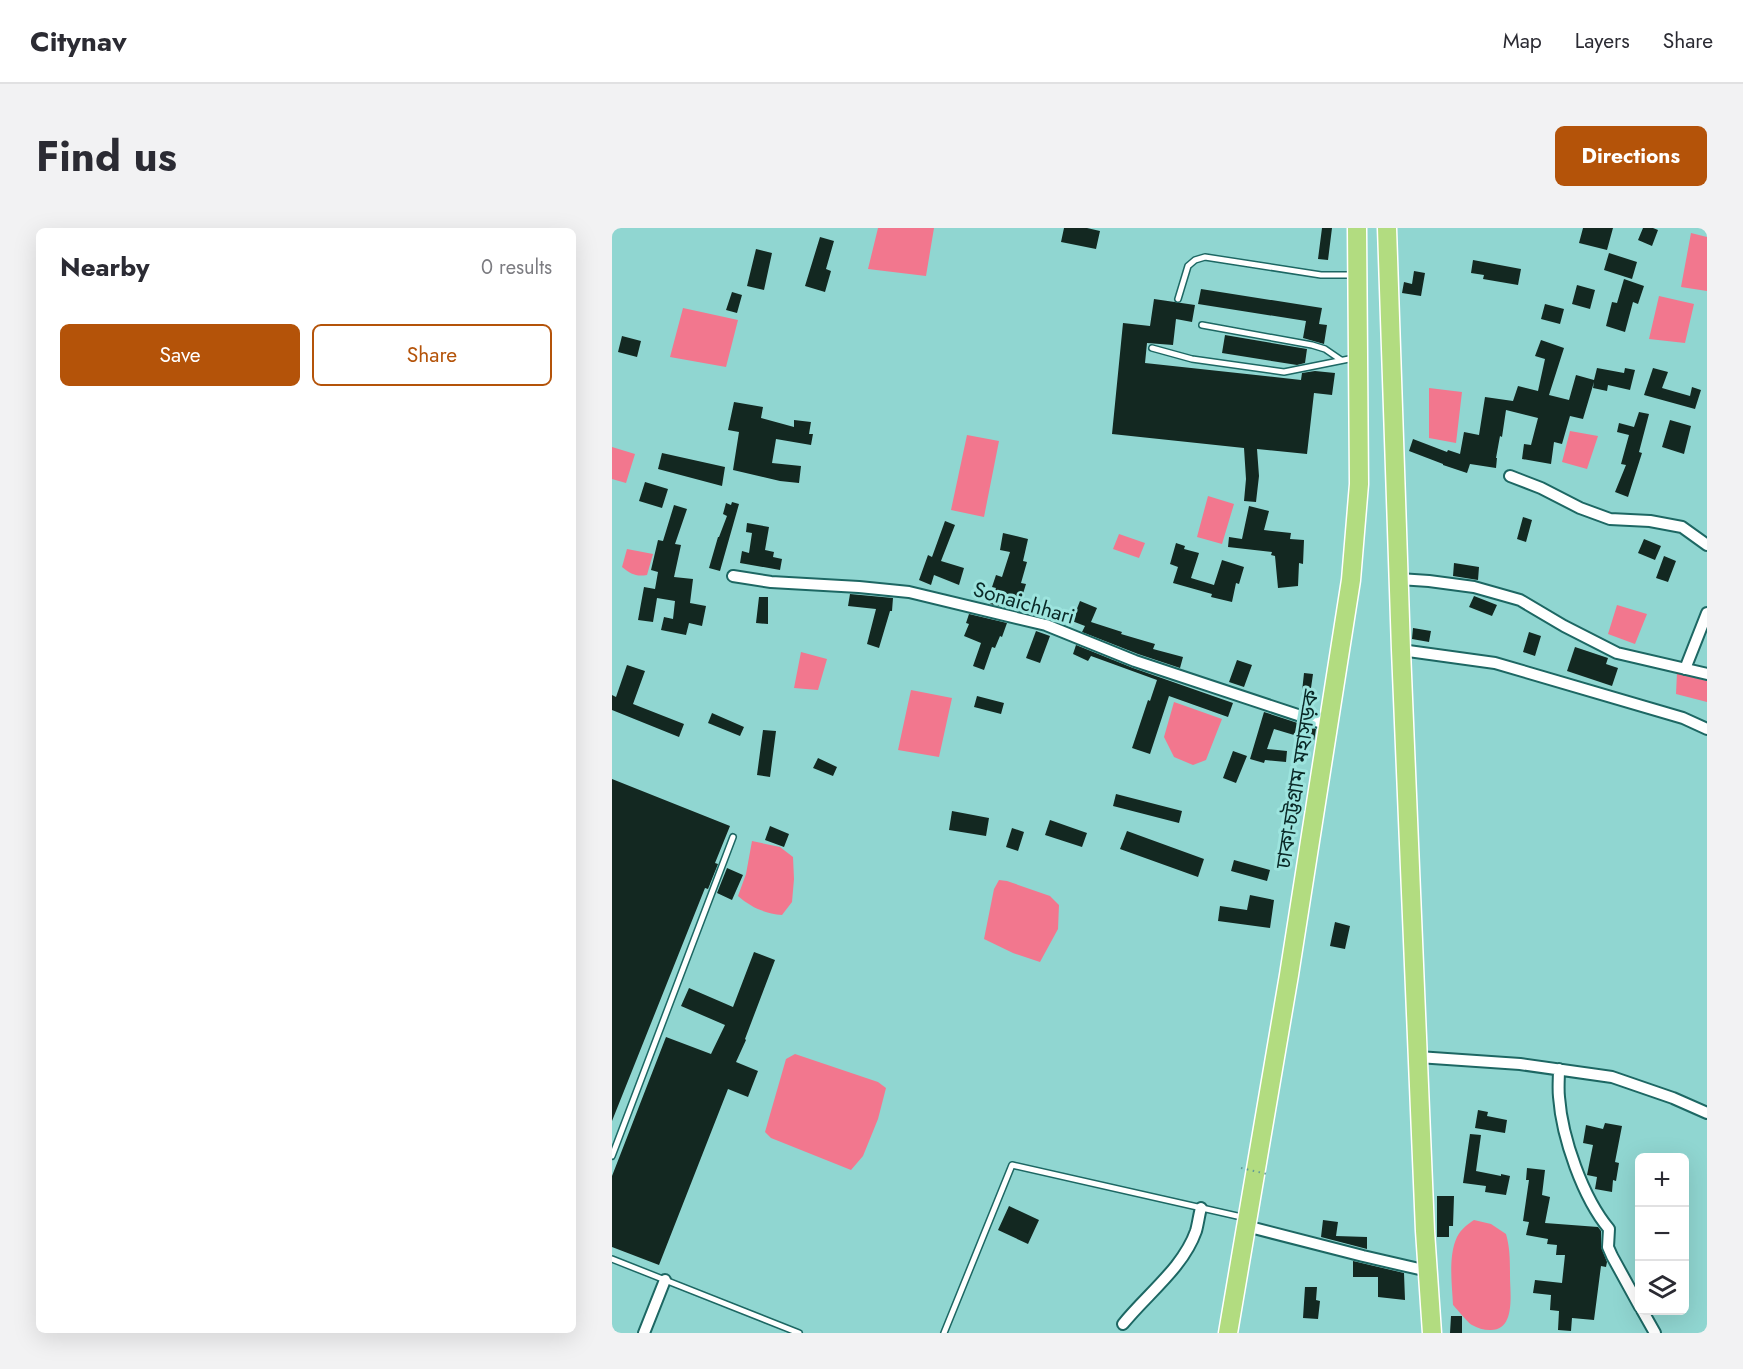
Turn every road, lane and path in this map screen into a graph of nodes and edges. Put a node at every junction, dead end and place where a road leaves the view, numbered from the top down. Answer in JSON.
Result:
{"nodes":[{"id":1,"x":1357,"y":228,"type":"edge"},
{"id":2,"x":1387,"y":228,"type":"edge"},
{"id":3,"x":1357,"y":275,"type":"junction"},
{"id":4,"x":1178,"y":299,"type":"dead end"},
{"id":5,"x":1202,"y":325,"type":"dead end"},
{"id":6,"x":1152,"y":348,"type":"dead end"},
{"id":7,"x":1350,"y":358,"type":"junction"},
{"id":8,"x":1510,"y":476,"type":"dead end"},
{"id":9,"x":1707,"y":545,"type":"edge"},
{"id":10,"x":733,"y":576,"type":"dead end"},
{"id":11,"x":1399,"y":579,"type":"junction"},
{"id":12,"x":1707,"y":613,"type":"edge"},
{"id":13,"x":1401,"y":650,"type":"junction"},
{"id":14,"x":1685,"y":669,"type":"junction"},
{"id":15,"x":1707,"y":674,"type":"edge"},
{"id":16,"x":1328,"y":725,"type":"junction"},
{"id":17,"x":1707,"y":729,"type":"edge"},
{"id":18,"x":732,"y":837,"type":"dead end"},
{"id":19,"x":1418,"y":1057,"type":"junction"},
{"id":20,"x":1559,"y":1069,"type":"junction"},
{"id":21,"x":1707,"y":1113,"type":"edge"},
{"id":22,"x":612,"y":1156,"type":"edge"},
{"id":23,"x":1241,"y":1168,"type":"dead end"},
{"id":24,"x":1268,"y":1174,"type":"dead end"},
{"id":25,"x":1201,"y":1208,"type":"junction"},
{"id":26,"x":1247,"y":1222,"type":"junction"},
{"id":27,"x":612,"y":1259,"type":"edge"},
{"id":28,"x":1428,"y":1271,"type":"junction"},
{"id":29,"x":665,"y":1280,"type":"junction"},
{"id":30,"x":1635,"y":1298,"type":"edge"},
{"id":31,"x":1644,"y":1315,"type":"edge"},
{"id":32,"x":1123,"y":1324,"type":"dead end"},
{"id":33,"x":644,"y":1333,"type":"edge"},
{"id":34,"x":800,"y":1333,"type":"edge"},
{"id":35,"x":944,"y":1333,"type":"edge"},
{"id":36,"x":1228,"y":1333,"type":"edge"},
{"id":37,"x":1432,"y":1333,"type":"edge"},
{"id":38,"x":1655,"y":1333,"type":"edge"}],
"edges":[{"from":1,"to":3,"type":"highway","name":"ঢাকা-চট্টগ্রাম মহাসড়ক"},
{"from":2,"to":11,"type":"highway"},
{"from":3,"to":4,"type":"lane"},
{"from":3,"to":7,"type":"highway","name":"ঢাকা-চট্টগ্রাম মহাসড়ক"},
{"from":5,"to":7,"type":"lane"},
{"from":6,"to":7,"type":"lane"},
{"from":7,"to":16,"type":"highway","name":"ঢাকা-চট্টগ্রাম মহাসড়ক"},
{"from":8,"to":9,"type":"street"},
{"from":10,"to":16,"type":"street","name":"Sonaichhari"},
{"from":11,"to":13,"type":"highway"},
{"from":11,"to":14,"type":"street"},
{"from":12,"to":14,"type":"street"},
{"from":13,"to":17,"type":"street"},
{"from":13,"to":19,"type":"highway"},
{"from":14,"to":15,"type":"street"},
{"from":16,"to":26,"type":"highway","name":"ঢাকা-চট্টগ্রাম মহাসড়ক"},
{"from":18,"to":22,"type":"lane"},
{"from":19,"to":20,"type":"street"},
{"from":19,"to":28,"type":"highway"},
{"from":20,"to":21,"type":"street"},
{"from":20,"to":30,"type":"street"},
{"from":23,"to":24,"type":"path","bridge":true},
{"from":25,"to":26,"type":"lane"},
{"from":25,"to":32,"type":"street"},
{"from":25,"to":35,"type":"lane"},
{"from":26,"to":28,"type":"street"},
{"from":26,"to":36,"type":"highway","name":"ঢাকা-চট্টগ্রাম মহাসড়ক"},
{"from":27,"to":29,"type":"lane"},
{"from":28,"to":37,"type":"highway"},
{"from":29,"to":33,"type":"street"},
{"from":29,"to":34,"type":"lane"},
{"from":31,"to":38,"type":"street"}]}
